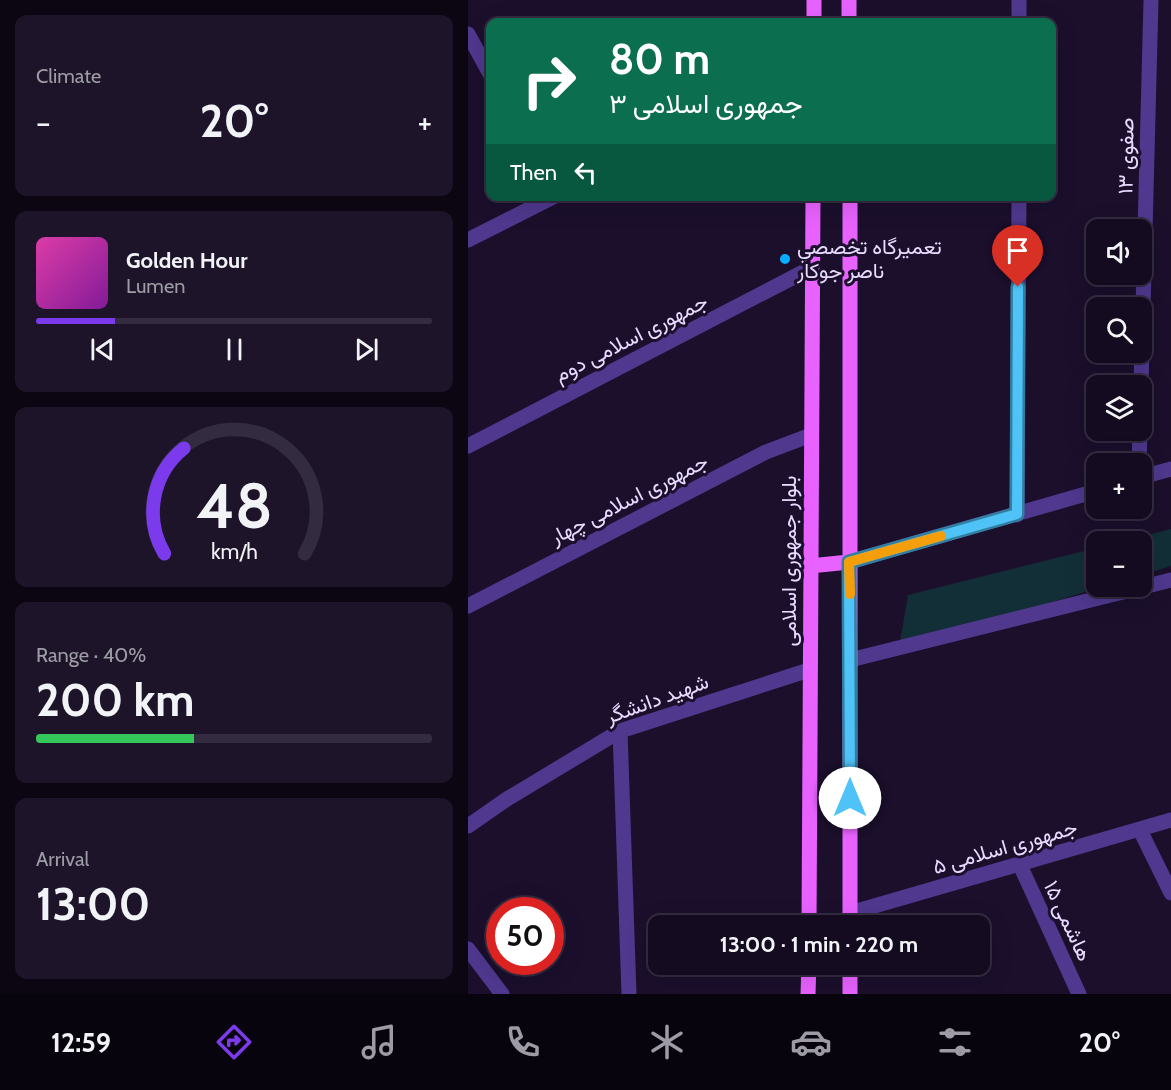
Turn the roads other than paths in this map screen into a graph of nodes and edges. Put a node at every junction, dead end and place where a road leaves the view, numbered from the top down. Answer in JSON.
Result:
{"nodes":[{"id":1,"x":814,"y":0,"type":"edge"},
{"id":2,"x":849,"y":0,"type":"edge"},
{"id":3,"x":1019,"y":0,"type":"edge"},
{"id":4,"x":1151,"y":0,"type":"edge"},
{"id":5,"x":814,"y":18,"type":"edge"},
{"id":6,"x":849,"y":18,"type":"edge"},
{"id":7,"x":1019,"y":18,"type":"edge"},
{"id":8,"x":468,"y":34,"type":"edge"},
{"id":9,"x":486,"y":67,"type":"edge"},
{"id":10,"x":545,"y":201,"type":"edge"},
{"id":11,"x":813,"y":201,"type":"edge"},
{"id":12,"x":850,"y":201,"type":"edge"},
{"id":13,"x":1018,"y":201,"type":"edge"},
{"id":14,"x":468,"y":240,"type":"edge"},
{"id":15,"x":813,"y":267,"type":"junction"},
{"id":16,"x":1141,"y":375,"type":"edge"},
{"id":17,"x":812,"y":435,"type":"junction"},
{"id":18,"x":468,"y":446,"type":"edge"},
{"id":19,"x":1171,"y":469,"type":"edge"},
{"id":20,"x":1152,"y":474,"type":"edge"},
{"id":21,"x":1086,"y":493,"type":"edge"},
{"id":22,"x":1017,"y":514,"type":"junction"},
{"id":23,"x":849,"y":562,"type":"junction"},
{"id":24,"x":810,"y":566,"type":"junction"},
{"id":25,"x":1171,"y":580,"type":"edge"},
{"id":26,"x":468,"y":606,"type":"edge"},
{"id":27,"x":850,"y":660,"type":"junction"},
{"id":28,"x":809,"y":670,"type":"junction"},
{"id":29,"x":620,"y":731,"type":"junction"},
{"id":30,"x":1171,"y":820,"type":"edge"},
{"id":31,"x":468,"y":826,"type":"edge"},
{"id":32,"x":1140,"y":830,"type":"junction"},
{"id":33,"x":1020,"y":865,"type":"junction"},
{"id":34,"x":1171,"y":893,"type":"edge"},
{"id":35,"x":809,"y":915,"type":"edge"},
{"id":36,"x":850,"y":915,"type":"edge"},
{"id":37,"x":863,"y":915,"type":"edge"},
{"id":38,"x":468,"y":949,"type":"edge"},
{"id":39,"x":808,"y":975,"type":"edge"},
{"id":40,"x":850,"y":975,"type":"edge"},
{"id":41,"x":502,"y":994,"type":"edge"},
{"id":42,"x":629,"y":994,"type":"edge"},
{"id":43,"x":808,"y":994,"type":"edge"},
{"id":44,"x":849,"y":994,"type":"edge"},
{"id":45,"x":1079,"y":994,"type":"edge"}],
"edges":[{"from":1,"to":5,"type":"main road"},
{"from":2,"to":6,"type":"main road"},
{"from":3,"to":7,"type":"street"},
{"from":4,"to":16,"type":"street","name":"صفوی ۱۳"},
{"from":8,"to":9,"type":"street"},
{"from":10,"to":14,"type":"street"},
{"from":11,"to":15,"type":"main road","name":"بلوار جمهوری اسلامی"},
{"from":12,"to":23,"type":"main road"},
{"from":13,"to":22,"type":"street"},
{"from":15,"to":17,"type":"main road","name":"بلوار جمهوری اسلامی"},
{"from":15,"to":18,"type":"street","name":"جمهوری اسلامی دوم"},
{"from":17,"to":24,"type":"main road","name":"بلوار جمهوری اسلامی"},
{"from":17,"to":26,"type":"street","name":"جمهوری اسلامی چهار"},
{"from":19,"to":20,"type":"street"},
{"from":21,"to":22,"type":"street"},
{"from":22,"to":23,"type":"street"},
{"from":23,"to":24,"type":"main road"},
{"from":23,"to":27,"type":"main road"},
{"from":24,"to":28,"type":"main road","name":"بلوار جمهوری اسلامی"},
{"from":25,"to":27,"type":"street"},
{"from":27,"to":36,"type":"main road"},
{"from":28,"to":29,"type":"street","name":"شهید دانشگر"},
{"from":28,"to":35,"type":"main road","name":"بلوار جمهوری اسلامی"},
{"from":29,"to":31,"type":"street","name":"شهید دانشگر"},
{"from":29,"to":42,"type":"street"},
{"from":30,"to":32,"type":"street","name":"جمهوری اسلامی ۵"},
{"from":32,"to":33,"type":"street","name":"جمهوری اسلامی ۵"},
{"from":32,"to":34,"type":"street"},
{"from":33,"to":37,"type":"street","name":"جمهوری اسلامی ۵"},
{"from":33,"to":45,"type":"street","name":"هاشمی ۱۵"},
{"from":38,"to":41,"type":"street"},
{"from":39,"to":43,"type":"main road"},
{"from":40,"to":44,"type":"main road"}]}
